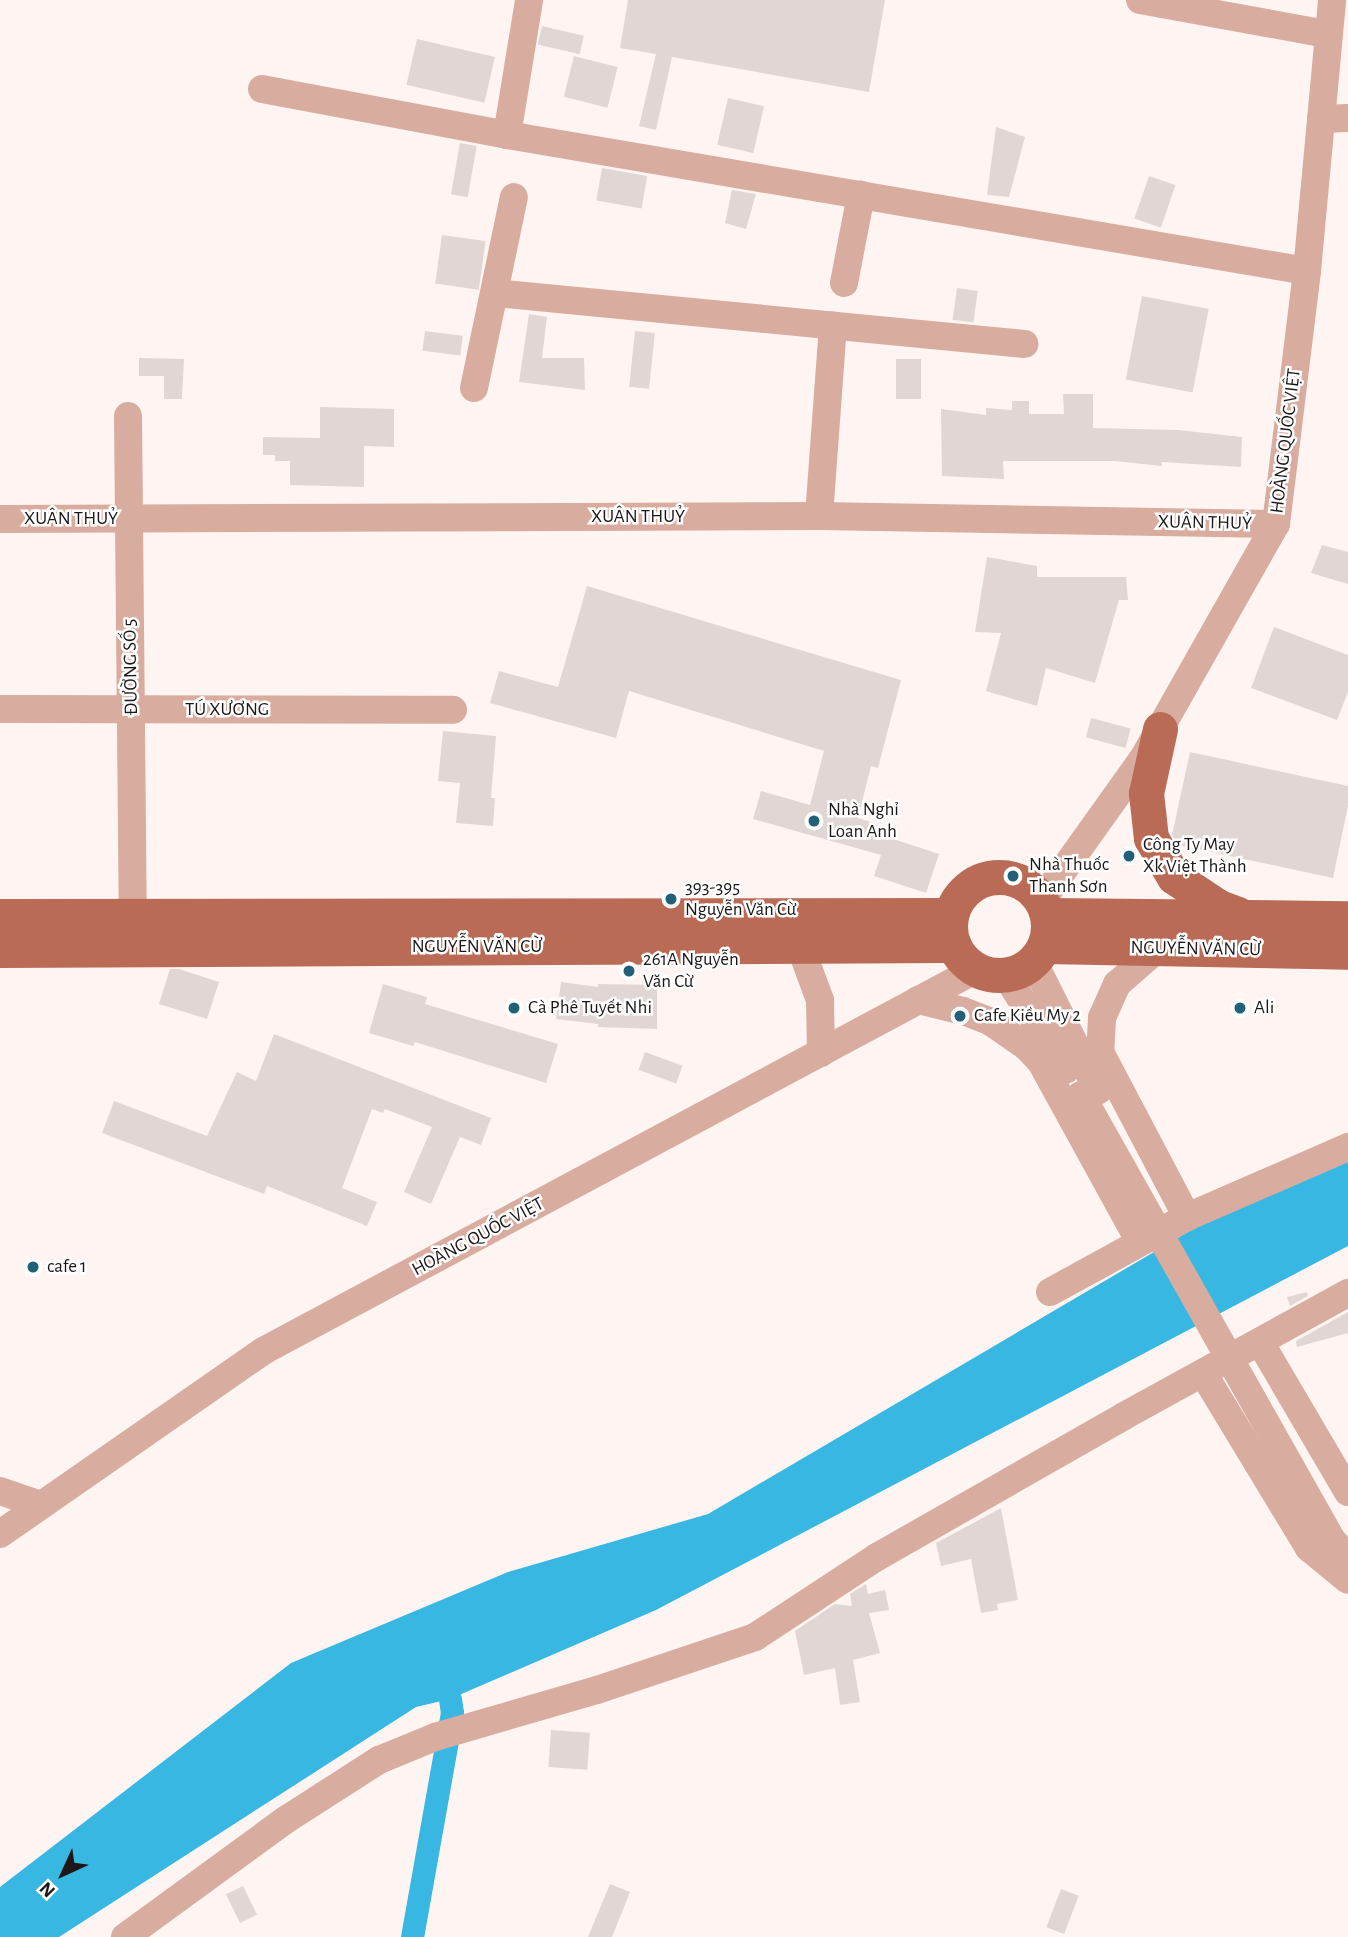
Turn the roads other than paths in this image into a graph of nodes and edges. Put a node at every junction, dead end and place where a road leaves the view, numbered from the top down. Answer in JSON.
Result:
{"nodes":[{"id":1,"x":529,"y":0,"type":"edge"},
{"id":2,"x":1140,"y":0,"type":"edge"},
{"id":3,"x":1332,"y":0,"type":"edge"},
{"id":4,"x":1328,"y":34,"type":"junction"},
{"id":5,"x":261,"y":89,"type":"dead end"},
{"id":6,"x":1335,"y":119,"type":"edge"},
{"id":7,"x":507,"y":135,"type":"junction"},
{"id":8,"x":861,"y":195,"type":"junction"},
{"id":9,"x":514,"y":197,"type":"dead end"},
{"id":10,"x":1307,"y":271,"type":"junction"},
{"id":11,"x":844,"y":283,"type":"dead end"},
{"id":12,"x":495,"y":293,"type":"junction"},
{"id":13,"x":833,"y":326,"type":"junction"},
{"id":14,"x":1025,"y":344,"type":"dead end"},
{"id":15,"x":474,"y":388,"type":"dead end"},
{"id":16,"x":128,"y":416,"type":"dead end"},
{"id":17,"x":819,"y":516,"type":"junction"},
{"id":18,"x":0,"y":519,"type":"edge"},
{"id":19,"x":129,"y":520,"type":"junction"},
{"id":20,"x":1276,"y":524,"type":"junction"},
{"id":21,"x":0,"y":709,"type":"edge"},
{"id":22,"x":453,"y":709,"type":"dead end"},
{"id":23,"x":131,"y":710,"type":"junction"},
{"id":24,"x":1160,"y":729,"type":"junction"},
{"id":25,"x":0,"y":916,"type":"edge"},
{"id":26,"x":1248,"y":917,"type":"junction"},
{"id":27,"x":1348,"y":918,"type":"edge"},
{"id":28,"x":133,"y":933,"type":"junction"},
{"id":29,"x":1006,"y":941,"type":"junction"},
{"id":30,"x":800,"y":946,"type":"junction"},
{"id":31,"x":1157,"y":948,"type":"junction"},
{"id":32,"x":0,"y":950,"type":"edge"},
{"id":33,"x":1348,"y":952,"type":"edge"},
{"id":34,"x":918,"y":1000,"type":"junction"},
{"id":35,"x":821,"y":1053,"type":"junction"},
{"id":36,"x":1089,"y":1093,"type":"junction"},
{"id":37,"x":1348,"y":1147,"type":"edge"},
{"id":38,"x":1187,"y":1217,"type":"junction"},
{"id":39,"x":1140,"y":1242,"type":"junction"},
{"id":40,"x":1050,"y":1292,"type":"dead end"},
{"id":41,"x":1348,"y":1293,"type":"edge"},
{"id":42,"x":1260,"y":1342,"type":"junction"},
{"id":43,"x":1203,"y":1373,"type":"junction"},
{"id":44,"x":0,"y":1491,"type":"edge"},
{"id":45,"x":1348,"y":1492,"type":"edge"},
{"id":46,"x":41,"y":1506,"type":"junction"},
{"id":47,"x":0,"y":1534,"type":"edge"},
{"id":48,"x":1348,"y":1537,"type":"edge"},
{"id":49,"x":1348,"y":1557,"type":"edge"},
{"id":50,"x":1348,"y":1580,"type":"edge"},
{"id":51,"x":125,"y":1937,"type":"edge"}],
"edges":[{"from":1,"to":7,"type":"street"},
{"from":2,"to":4,"type":"street"},
{"from":3,"to":4,"type":"street","name":"HOÀNG QUỐC VIỆT"},
{"from":4,"to":6,"type":"street","name":"HOÀNG QUỐC VIỆT"},
{"from":5,"to":7,"type":"street"},
{"from":6,"to":10,"type":"street","name":"HOÀNG QUỐC VIỆT"},
{"from":7,"to":8,"type":"street"},
{"from":8,"to":10,"type":"street"},
{"from":8,"to":11,"type":"street"},
{"from":9,"to":12,"type":"street"},
{"from":10,"to":20,"type":"street","name":"HOÀNG QUỐC VIỆT"},
{"from":12,"to":13,"type":"street"},
{"from":12,"to":15,"type":"street"},
{"from":13,"to":14,"type":"street"},
{"from":13,"to":17,"type":"street"},
{"from":16,"to":19,"type":"street","name":"ĐƯỜNG SỐ 5"},
{"from":17,"to":19,"type":"street","name":"XUÂN THUỶ"},
{"from":17,"to":20,"type":"street","name":"XUÂN THUỶ"},
{"from":18,"to":19,"type":"street","name":"XUÂN THUỶ"},
{"from":19,"to":23,"type":"street","name":"ĐƯỜNG SỐ 5"},
{"from":20,"to":24,"type":"street","name":"HOÀNG QUỐC VIỆT"},
{"from":21,"to":23,"type":"street","name":"TÚ XƯƠNG"},
{"from":22,"to":23,"type":"street","name":"TÚ XƯƠNG"},
{"from":23,"to":28,"type":"street","name":"ĐƯỜNG SỐ 5"},
{"from":24,"to":26,"type":"main road"},
{"from":24,"to":29,"type":"street","name":"HOÀNG QUỐC VIỆT"},
{"from":25,"to":28,"type":"main road","name":"NGUYỄN VĂN CỪ"},
{"from":26,"to":27,"type":"main road","name":"NGUYỄN VĂN CỪ"},
{"from":26,"to":29,"type":"main road","name":"NGUYỄN VĂN CỪ"},
{"from":28,"to":29,"type":"main road","name":"NGUYỄN VĂN CỪ"},
{"from":28,"to":30,"type":"main road","name":"NGUYỄN VĂN CỪ"},
{"from":28,"to":32,"type":"main road","name":"NGUYỄN VĂN CỪ"},
{"from":29,"to":30,"type":"main road","name":"NGUYỄN VĂN CỪ"},
{"from":29,"to":31,"type":"main road","name":"NGUYỄN VĂN CỪ"},
{"from":29,"to":34,"type":"street","name":"HOÀNG QUỐC VIỆT"},
{"from":29,"to":36,"type":"street"},
{"from":30,"to":35,"type":"street"},
{"from":31,"to":33,"type":"main road","name":"NGUYỄN VĂN CỪ"},
{"from":31,"to":38,"type":"street"},
{"from":34,"to":35,"type":"street","name":"HOÀNG QUỐC VIỆT"},
{"from":34,"to":39,"type":"street"},
{"from":35,"to":46,"type":"street","name":"HOÀNG QUỐC VIỆT"},
{"from":36,"to":48,"type":"street"},
{"from":36,"to":49,"type":"street","bridge":true},
{"from":37,"to":38,"type":"street"},
{"from":38,"to":39,"type":"street"},
{"from":39,"to":40,"type":"street"},
{"from":41,"to":42,"type":"street"},
{"from":42,"to":43,"type":"street"},
{"from":42,"to":45,"type":"street"},
{"from":43,"to":50,"type":"street"},
{"from":43,"to":51,"type":"street"},
{"from":44,"to":46,"type":"street"},
{"from":46,"to":47,"type":"street","name":"HOÀNG QUỐC VIỆT"}]}
